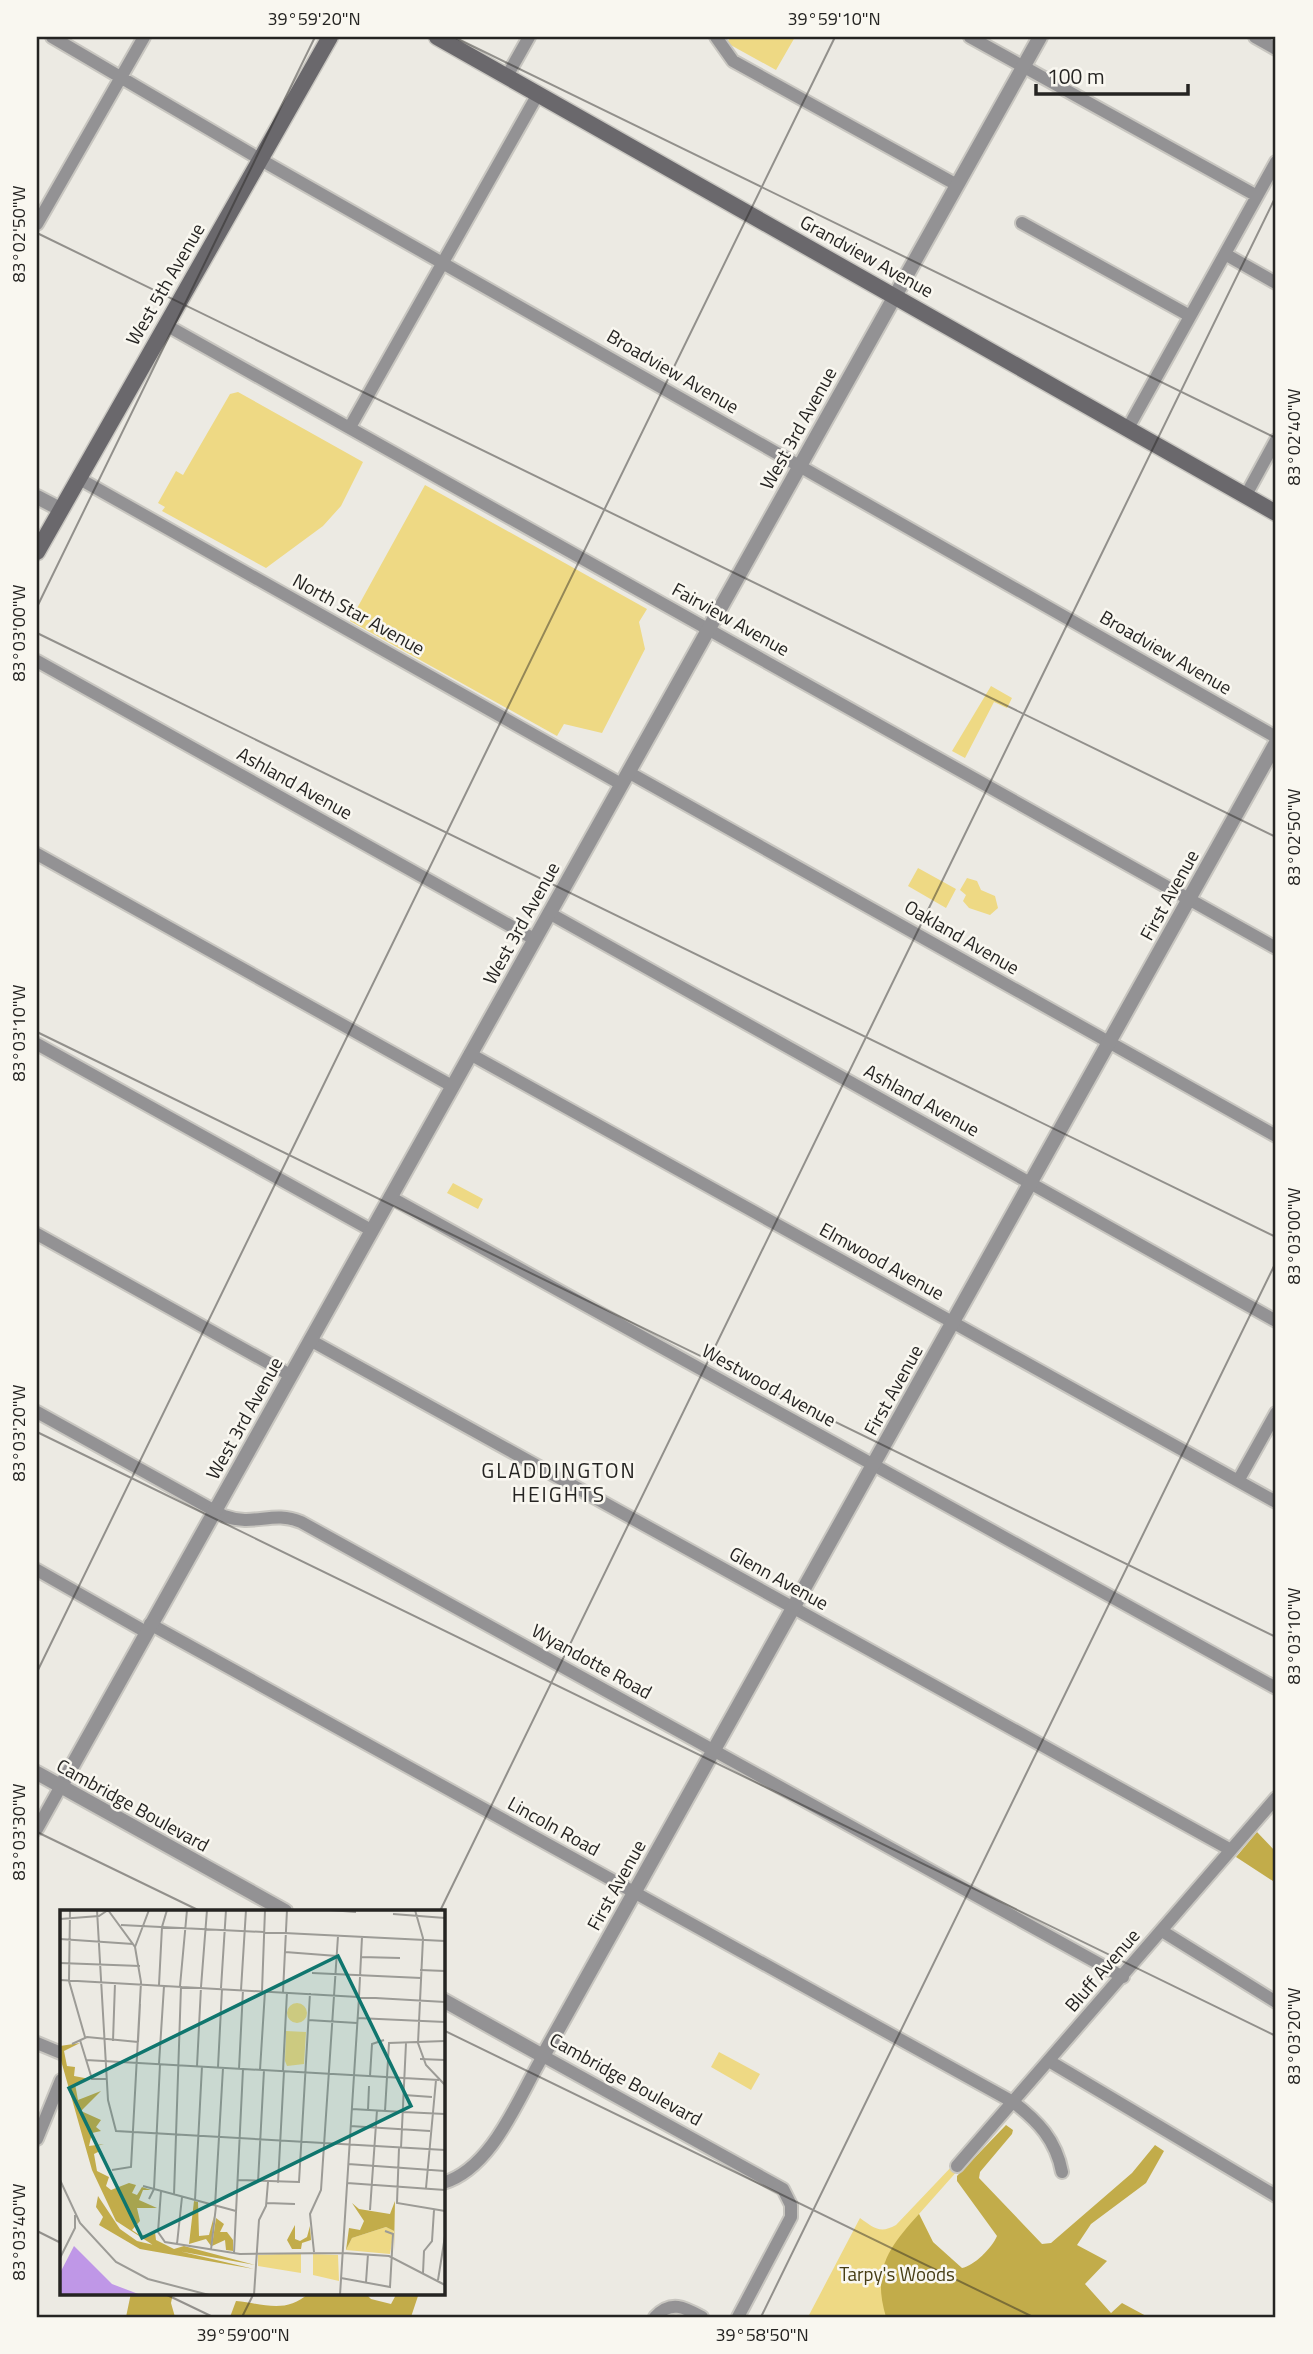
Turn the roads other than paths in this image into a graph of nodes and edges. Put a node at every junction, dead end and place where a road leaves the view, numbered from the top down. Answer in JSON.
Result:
{"nodes":[{"id":1,"x":52,"y":37,"type":"edge"},
{"id":2,"x":144,"y":37,"type":"edge"},
{"id":3,"x":330,"y":37,"type":"edge"},
{"id":4,"x":437,"y":37,"type":"edge"},
{"id":5,"x":528,"y":37,"type":"edge"},
{"id":6,"x":716,"y":37,"type":"edge"},
{"id":7,"x":970,"y":37,"type":"edge"},
{"id":8,"x":1040,"y":37,"type":"edge"},
{"id":9,"x":1255,"y":37,"type":"edge"},
{"id":10,"x":1276,"y":49,"type":"edge"},
{"id":11,"x":1023,"y":66,"type":"junction"},
{"id":12,"x":507,"y":76,"type":"junction"},
{"id":13,"x":121,"y":77,"type":"junction"},
{"id":14,"x":538,"y":94,"type":"junction"},
{"id":15,"x":261,"y":158,"type":"junction"},
{"id":16,"x":1276,"y":162,"type":"edge"},
{"id":17,"x":957,"y":185,"type":"junction"},
{"id":18,"x":1257,"y":197,"type":"junction"},
{"id":19,"x":37,"y":223,"type":"edge"},
{"id":20,"x":1022,"y":223,"type":"dead end"},
{"id":21,"x":1225,"y":254,"type":"junction"},
{"id":22,"x":443,"y":262,"type":"junction"},
{"id":23,"x":1276,"y":283,"type":"edge"},
{"id":24,"x":894,"y":296,"type":"junction"},
{"id":25,"x":1190,"y":316,"type":"junction"},
{"id":26,"x":166,"y":325,"type":"junction"},
{"id":27,"x":350,"y":427,"type":"junction"},
{"id":28,"x":1128,"y":428,"type":"junction"},
{"id":29,"x":1276,"y":440,"type":"edge"},
{"id":30,"x":799,"y":465,"type":"junction"},
{"id":31,"x":78,"y":478,"type":"junction"},
{"id":32,"x":1246,"y":495,"type":"junction"},
{"id":33,"x":37,"y":497,"type":"edge"},
{"id":34,"x":60,"y":509,"type":"junction"},
{"id":35,"x":1276,"y":513,"type":"edge"},
{"id":36,"x":37,"y":552,"type":"edge"},
{"id":37,"x":708,"y":629,"type":"junction"},
{"id":38,"x":37,"y":661,"type":"edge"},
{"id":39,"x":1276,"y":737,"type":"edge"},
{"id":40,"x":1276,"y":743,"type":"edge"},
{"id":41,"x":624,"y":778,"type":"junction"},
{"id":42,"x":37,"y":854,"type":"edge"},
{"id":43,"x":1189,"y":899,"type":"junction"},
{"id":44,"x":549,"y":913,"type":"junction"},
{"id":45,"x":534,"y":939,"type":"junction"},
{"id":46,"x":1276,"y":948,"type":"edge"},
{"id":47,"x":1109,"y":1042,"type":"junction"},
{"id":48,"x":37,"y":1044,"type":"edge"},
{"id":49,"x":470,"y":1054,"type":"junction"},
{"id":50,"x":452,"y":1086,"type":"junction"},
{"id":51,"x":1276,"y":1136,"type":"edge"},
{"id":52,"x":1030,"y":1183,"type":"junction"},
{"id":53,"x":390,"y":1196,"type":"junction"},
{"id":54,"x":371,"y":1230,"type":"junction"},
{"id":55,"x":37,"y":1234,"type":"edge"},
{"id":56,"x":1276,"y":1321,"type":"edge"},
{"id":57,"x":952,"y":1322,"type":"junction"},
{"id":58,"x":310,"y":1340,"type":"junction"},
{"id":59,"x":290,"y":1375,"type":"junction"},
{"id":60,"x":37,"y":1412,"type":"edge"},
{"id":61,"x":1276,"y":1413,"type":"edge"},
{"id":62,"x":873,"y":1465,"type":"junction"},
{"id":63,"x":1238,"y":1480,"type":"junction"},
{"id":64,"x":1276,"y":1502,"type":"edge"},
{"id":65,"x":214,"y":1511,"type":"junction"},
{"id":66,"x":37,"y":1570,"type":"edge"},
{"id":67,"x":792,"y":1607,"type":"junction"},
{"id":68,"x":148,"y":1628,"type":"junction"},
{"id":69,"x":1276,"y":1688,"type":"edge"},
{"id":70,"x":713,"y":1750,"type":"junction"},
{"id":71,"x":37,"y":1773,"type":"edge"},
{"id":72,"x":61,"y":1786,"type":"junction"},
{"id":73,"x":1276,"y":1798,"type":"edge"},
{"id":74,"x":37,"y":1829,"type":"edge"},
{"id":75,"x":1231,"y":1850,"type":"junction"},
{"id":76,"x":634,"y":1893,"type":"junction"},
{"id":77,"x":283,"y":1910,"type":"edge"},
{"id":78,"x":1162,"y":1931,"type":"junction"},
{"id":79,"x":1122,"y":1977,"type":"junction"},
{"id":80,"x":444,"y":2001,"type":"edge"},
{"id":81,"x":1276,"y":2002,"type":"edge"},
{"id":82,"x":37,"y":2043,"type":"edge"},
{"id":83,"x":60,"y":2053,"type":"edge"},
{"id":84,"x":543,"y":2056,"type":"junction"},
{"id":85,"x":1048,"y":2061,"type":"junction"},
{"id":86,"x":60,"y":2082,"type":"edge"},
{"id":87,"x":1013,"y":2102,"type":"junction"},
{"id":88,"x":37,"y":2139,"type":"edge"},
{"id":89,"x":957,"y":2166,"type":"dead end"},
{"id":90,"x":1062,"y":2172,"type":"dead end"},
{"id":91,"x":444,"y":2182,"type":"edge"},
{"id":92,"x":1276,"y":2196,"type":"edge"},
{"id":93,"x":655,"y":2317,"type":"edge"},
{"id":94,"x":702,"y":2317,"type":"edge"},
{"id":95,"x":738,"y":2317,"type":"edge"}],
"edges":[{"from":1,"to":13,"type":"street","name":"Broadview Avenue"},
{"from":2,"to":13,"type":"street"},
{"from":3,"to":15,"type":"main road","name":"West 5th Avenue"},
{"from":4,"to":12,"type":"main road","name":"Grandview Avenue"},
{"from":5,"to":12,"type":"street"},
{"from":6,"to":17,"type":"street"},
{"from":7,"to":11,"type":"street"},
{"from":8,"to":11,"type":"street","name":"West 3rd Avenue"},
{"from":9,"to":10,"type":"street"},
{"from":11,"to":17,"type":"street","name":"West 3rd Avenue"},
{"from":11,"to":18,"type":"street"},
{"from":12,"to":14,"type":"main road","name":"Grandview Avenue"},
{"from":13,"to":15,"type":"street","name":"Broadview Avenue"},
{"from":13,"to":19,"type":"street"},
{"from":14,"to":22,"type":"street"},
{"from":14,"to":24,"type":"main road","name":"Grandview Avenue"},
{"from":15,"to":22,"type":"street","name":"Broadview Avenue"},
{"from":15,"to":26,"type":"main road","name":"West 5th Avenue"},
{"from":16,"to":18,"type":"street"},
{"from":17,"to":24,"type":"street","name":"West 3rd Avenue"},
{"from":18,"to":21,"type":"street"},
{"from":20,"to":25,"type":"street"},
{"from":21,"to":23,"type":"street"},
{"from":21,"to":25,"type":"street"},
{"from":22,"to":27,"type":"street"},
{"from":22,"to":30,"type":"street","name":"Broadview Avenue"},
{"from":24,"to":28,"type":"main road","name":"Grandview Avenue"},
{"from":24,"to":30,"type":"street","name":"West 3rd Avenue"},
{"from":25,"to":28,"type":"street"},
{"from":26,"to":27,"type":"street","name":"Fairview Avenue"},
{"from":26,"to":31,"type":"main road","name":"West 5th Avenue"},
{"from":27,"to":37,"type":"street","name":"Fairview Avenue"},
{"from":28,"to":32,"type":"main road","name":"Grandview Avenue"},
{"from":29,"to":32,"type":"street"},
{"from":30,"to":37,"type":"street","name":"West 3rd Avenue"},
{"from":30,"to":39,"type":"street","name":"Broadview Avenue"},
{"from":31,"to":34,"type":"main road","name":"West 5th Avenue"},
{"from":31,"to":41,"type":"street","name":"North Star Avenue"},
{"from":32,"to":35,"type":"main road","name":"Grandview Avenue"},
{"from":33,"to":34,"type":"street"},
{"from":34,"to":36,"type":"main road","name":"West 5th Avenue"},
{"from":37,"to":41,"type":"street","name":"West 3rd Avenue"},
{"from":37,"to":43,"type":"street","name":"Fairview Avenue"},
{"from":38,"to":45,"type":"street","name":"Ashland Avenue"},
{"from":40,"to":43,"type":"street","name":"First Avenue"},
{"from":41,"to":44,"type":"street","name":"West 3rd Avenue"},
{"from":41,"to":47,"type":"street","name":"Oakland Avenue"},
{"from":42,"to":50,"type":"street"},
{"from":43,"to":46,"type":"street","name":"Fairview Avenue"},
{"from":43,"to":47,"type":"street","name":"First Avenue"},
{"from":44,"to":45,"type":"street","name":"West 3rd Avenue"},
{"from":44,"to":52,"type":"street","name":"Ashland Avenue"},
{"from":45,"to":49,"type":"street","name":"West 3rd Avenue"},
{"from":47,"to":51,"type":"street","name":"Oakland Avenue"},
{"from":47,"to":52,"type":"street","name":"First Avenue"},
{"from":48,"to":54,"type":"street"},
{"from":49,"to":50,"type":"street","name":"West 3rd Avenue"},
{"from":49,"to":57,"type":"street","name":"Elmwood Avenue"},
{"from":50,"to":53,"type":"street","name":"West 3rd Avenue"},
{"from":52,"to":56,"type":"street","name":"Ashland Avenue"},
{"from":52,"to":57,"type":"street","name":"First Avenue"},
{"from":53,"to":54,"type":"street","name":"West 3rd Avenue"},
{"from":53,"to":62,"type":"street","name":"Westwood Avenue"},
{"from":54,"to":58,"type":"street","name":"West 3rd Avenue"},
{"from":55,"to":59,"type":"street"},
{"from":57,"to":62,"type":"street","name":"First Avenue"},
{"from":57,"to":63,"type":"street","name":"Elmwood Avenue"},
{"from":58,"to":59,"type":"street","name":"West 3rd Avenue"},
{"from":58,"to":67,"type":"street","name":"Glenn Avenue"},
{"from":59,"to":65,"type":"street","name":"West 3rd Avenue"},
{"from":60,"to":65,"type":"street","name":"Wyandotte Road"},
{"from":61,"to":63,"type":"street"},
{"from":62,"to":67,"type":"street","name":"First Avenue"},
{"from":62,"to":69,"type":"street","name":"Westwood Avenue"},
{"from":63,"to":64,"type":"street","name":"Elmwood Avenue"},
{"from":65,"to":68,"type":"street","name":"West 3rd Avenue"},
{"from":65,"to":70,"type":"street","name":"Wyandotte Road"},
{"from":66,"to":68,"type":"street","name":"Lincoln Road"},
{"from":67,"to":70,"type":"street","name":"First Avenue"},
{"from":67,"to":75,"type":"street","name":"Glenn Avenue"},
{"from":68,"to":72,"type":"street","name":"West 3rd Avenue"},
{"from":68,"to":76,"type":"street","name":"Lincoln Road"},
{"from":70,"to":76,"type":"street","name":"First Avenue"},
{"from":70,"to":79,"type":"street","name":"Wyandotte Road"},
{"from":71,"to":72,"type":"street","name":"Cambridge Boulevard"},
{"from":72,"to":74,"type":"street","name":"West 3rd Avenue"},
{"from":72,"to":77,"type":"street","name":"Cambridge Boulevard"},
{"from":73,"to":75,"type":"street","name":"Bluff Avenue"},
{"from":75,"to":78,"type":"street","name":"Bluff Avenue"},
{"from":76,"to":84,"type":"street","name":"First Avenue"},
{"from":76,"to":87,"type":"street","name":"Lincoln Road"},
{"from":78,"to":79,"type":"street","name":"Bluff Avenue"},
{"from":78,"to":81,"type":"street"},
{"from":79,"to":85,"type":"street","name":"Bluff Avenue"},
{"from":80,"to":84,"type":"street","name":"Cambridge Boulevard"},
{"from":82,"to":83,"type":"street"},
{"from":84,"to":91,"type":"street"},
{"from":84,"to":95,"type":"street","name":"Cambridge Boulevard"},
{"from":85,"to":87,"type":"street","name":"Bluff Avenue"},
{"from":85,"to":92,"type":"street"},
{"from":86,"to":88,"type":"street"},
{"from":87,"to":89,"type":"street","name":"Bluff Avenue"},
{"from":87,"to":90,"type":"street","name":"Lincoln Road"},
{"from":93,"to":94,"type":"street"}]}
